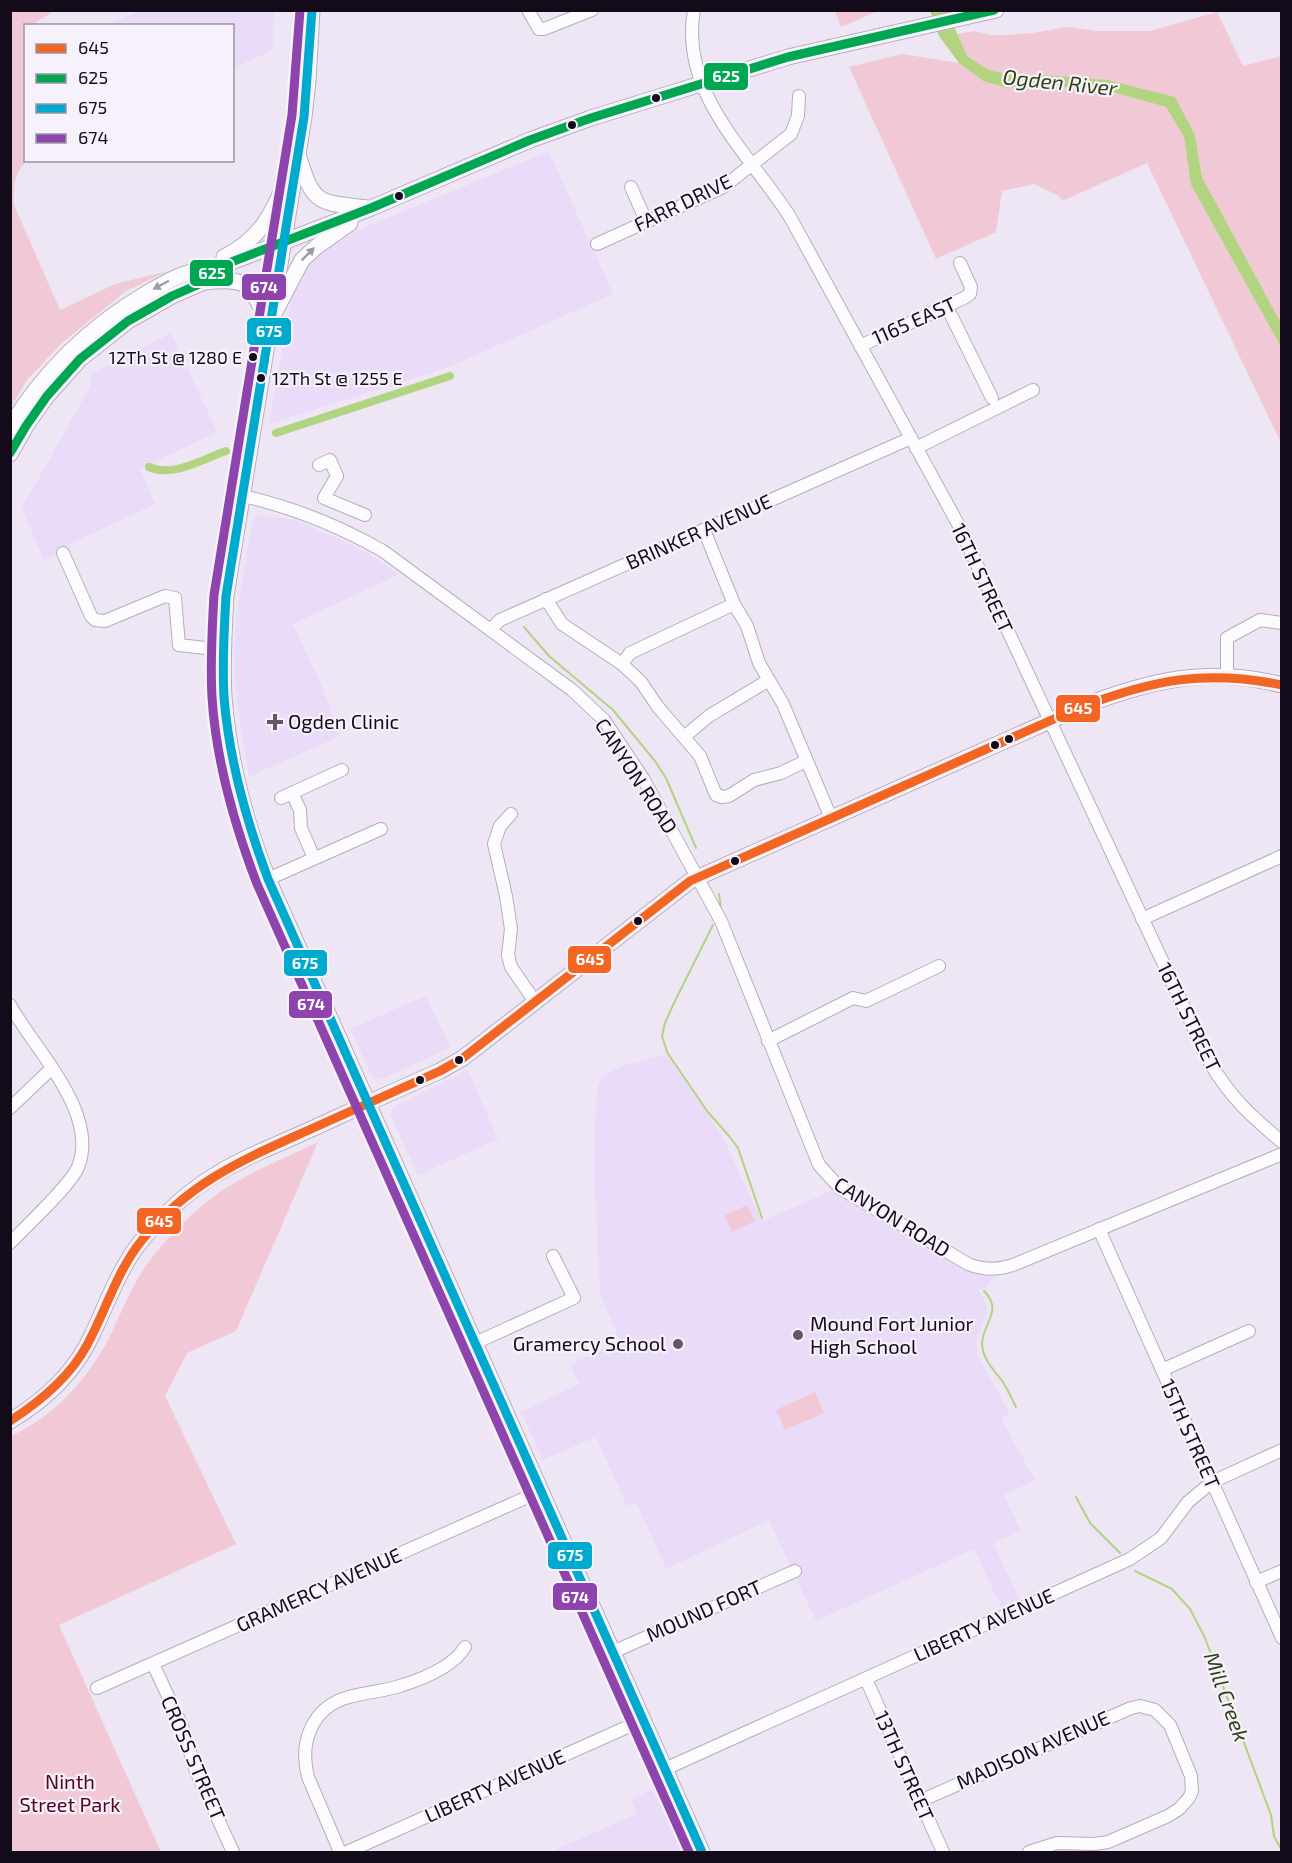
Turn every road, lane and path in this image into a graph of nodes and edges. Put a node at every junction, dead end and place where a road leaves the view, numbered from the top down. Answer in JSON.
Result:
{"nodes":[{"id":1,"x":312,"y":10,"type":"edge"},
{"id":2,"x":528,"y":10,"type":"edge"},
{"id":3,"x":592,"y":10,"type":"edge"},
{"id":4,"x":694,"y":10,"type":"edge"},
{"id":5,"x":996,"y":10,"type":"edge"},
{"id":6,"x":702,"y":82,"type":"junction"},
{"id":7,"x":799,"y":96,"type":"dead end"},
{"id":8,"x":297,"y":152,"type":"junction"},
{"id":9,"x":753,"y":165,"type":"junction"},
{"id":10,"x":631,"y":187,"type":"dead end"},
{"id":11,"x":372,"y":208,"type":"junction"},
{"id":12,"x":646,"y":221,"type":"junction"},
{"id":13,"x":282,"y":242,"type":"junction"},
{"id":14,"x":597,"y":244,"type":"dead end"},
{"id":15,"x":960,"y":263,"type":"dead end"},
{"id":16,"x":201,"y":275,"type":"junction"},
{"id":17,"x":946,"y":307,"type":"junction"},
{"id":18,"x":269,"y":323,"type":"junction"},
{"id":19,"x":860,"y":346,"type":"junction"},
{"id":20,"x":1033,"y":390,"type":"dead end"},
{"id":21,"x":992,"y":398,"type":"dead end"},
{"id":22,"x":10,"y":427,"type":"edge"},
{"id":23,"x":913,"y":443,"type":"junction"},
{"id":24,"x":10,"y":454,"type":"edge"},
{"id":25,"x":319,"y":465,"type":"dead end"},
{"id":26,"x":243,"y":496,"type":"junction"},
{"id":27,"x":365,"y":515,"type":"dead end"},
{"id":28,"x":704,"y":530,"type":"junction"},
{"id":29,"x":63,"y":553,"type":"dead end"},
{"id":30,"x":546,"y":599,"type":"junction"},
{"id":31,"x":734,"y":604,"type":"junction"},
{"id":32,"x":1281,"y":623,"type":"edge"},
{"id":33,"x":490,"y":630,"type":"junction"},
{"id":34,"x":223,"y":650,"type":"junction"},
{"id":35,"x":622,"y":664,"type":"junction"},
{"id":36,"x":1227,"y":676,"type":"junction"},
{"id":37,"x":769,"y":680,"type":"junction"},
{"id":38,"x":1281,"y":685,"type":"edge"},
{"id":39,"x":1050,"y":721,"type":"junction"},
{"id":40,"x":684,"y":736,"type":"junction"},
{"id":41,"x":806,"y":761,"type":"junction"},
{"id":42,"x":342,"y":770,"type":"dead end"},
{"id":43,"x":511,"y":814,"type":"dead end"},
{"id":44,"x":831,"y":818,"type":"junction"},
{"id":45,"x":381,"y":829,"type":"dead end"},
{"id":46,"x":1281,"y":856,"type":"edge"},
{"id":47,"x":314,"y":858,"type":"junction"},
{"id":48,"x":698,"y":877,"type":"junction"},
{"id":49,"x":268,"y":879,"type":"junction"},
{"id":50,"x":1142,"y":920,"type":"junction"},
{"id":51,"x":939,"y":966,"type":"dead end"},
{"id":52,"x":536,"y":1003,"type":"junction"},
{"id":53,"x":10,"y":1005,"type":"edge"},
{"id":54,"x":768,"y":1041,"type":"junction"},
{"id":55,"x":51,"y":1069,"type":"junction"},
{"id":56,"x":368,"y":1103,"type":"junction"},
{"id":57,"x":10,"y":1108,"type":"edge"},
{"id":58,"x":1281,"y":1142,"type":"edge"},
{"id":59,"x":1281,"y":1154,"type":"edge"},
{"id":60,"x":1100,"y":1229,"type":"junction"},
{"id":61,"x":10,"y":1243,"type":"edge"},
{"id":62,"x":553,"y":1256,"type":"dead end"},
{"id":63,"x":1249,"y":1331,"type":"dead end"},
{"id":64,"x":475,"y":1343,"type":"junction"},
{"id":65,"x":1162,"y":1370,"type":"junction"},
{"id":66,"x":10,"y":1421,"type":"edge"},
{"id":67,"x":1281,"y":1450,"type":"edge"},
{"id":68,"x":1212,"y":1482,"type":"junction"},
{"id":69,"x":541,"y":1491,"type":"junction"},
{"id":70,"x":795,"y":1571,"type":"dead end"},
{"id":71,"x":1281,"y":1571,"type":"edge"},
{"id":72,"x":1256,"y":1582,"type":"junction"},
{"id":73,"x":1281,"y":1638,"type":"edge"},
{"id":74,"x":465,"y":1647,"type":"dead end"},
{"id":75,"x":613,"y":1652,"type":"junction"},
{"id":76,"x":153,"y":1664,"type":"junction"},
{"id":77,"x":866,"y":1679,"type":"junction"},
{"id":78,"x":97,"y":1688,"type":"dead end"},
{"id":79,"x":643,"y":1720,"type":"junction"},
{"id":80,"x":665,"y":1769,"type":"junction"},
{"id":81,"x":920,"y":1801,"type":"junction"},
{"id":82,"x":233,"y":1852,"type":"edge"},
{"id":83,"x":340,"y":1852,"type":"edge"},
{"id":84,"x":347,"y":1852,"type":"edge"},
{"id":85,"x":702,"y":1852,"type":"edge"},
{"id":86,"x":943,"y":1852,"type":"edge"},
{"id":87,"x":1029,"y":1852,"type":"edge"}],
"edges":[{"from":1,"to":8,"type":"main road"},
{"from":2,"to":3,"type":"street"},
{"from":4,"to":6,"type":"street","name":"16TH STREET"},
{"from":5,"to":6,"type":"main road"},
{"from":6,"to":9,"type":"street","name":"16TH STREET"},
{"from":6,"to":11,"type":"main road"},
{"from":7,"to":9,"type":"street","name":"FARR DRIVE"},
{"from":8,"to":11,"type":"main road"},
{"from":8,"to":13,"type":"main road"},
{"from":8,"to":16,"type":"main road"},
{"from":9,"to":12,"type":"street","name":"FARR DRIVE"},
{"from":9,"to":19,"type":"street","name":"16TH STREET"},
{"from":10,"to":12,"type":"street"},
{"from":11,"to":13,"type":"main road"},
{"from":18,"to":11,"type":"main road","one_way":true},
{"from":12,"to":14,"type":"street","name":"FARR DRIVE"},
{"from":13,"to":16,"type":"main road"},
{"from":13,"to":18,"type":"main road"},
{"from":15,"to":17,"type":"street","name":"1165 EAST"},
{"from":16,"to":18,"type":"main road"},
{"from":16,"to":22,"type":"main road","one_way":true},
{"from":16,"to":24,"type":"main road"},
{"from":17,"to":19,"type":"street","name":"1165 EAST"},
{"from":17,"to":21,"type":"street"},
{"from":18,"to":26,"type":"main road"},
{"from":19,"to":23,"type":"street","name":"16TH STREET"},
{"from":20,"to":23,"type":"street","name":"BRINKER AVENUE"},
{"from":23,"to":28,"type":"street","name":"BRINKER AVENUE"},
{"from":23,"to":39,"type":"street","name":"16TH STREET"},
{"from":25,"to":27,"type":"street"},
{"from":26,"to":33,"type":"street","name":"CANYON ROAD"},
{"from":26,"to":34,"type":"main road"},
{"from":28,"to":30,"type":"street","name":"BRINKER AVENUE"},
{"from":28,"to":31,"type":"street"},
{"from":29,"to":34,"type":"street"},
{"from":30,"to":33,"type":"street","name":"BRINKER AVENUE"},
{"from":30,"to":35,"type":"street"},
{"from":31,"to":35,"type":"street"},
{"from":31,"to":37,"type":"street"},
{"from":32,"to":36,"type":"street"},
{"from":33,"to":48,"type":"street","name":"CANYON ROAD"},
{"from":34,"to":49,"type":"main road"},
{"from":35,"to":40,"type":"street"},
{"from":36,"to":38,"type":"main road"},
{"from":36,"to":39,"type":"main road"},
{"from":37,"to":40,"type":"street"},
{"from":37,"to":41,"type":"street"},
{"from":39,"to":44,"type":"main road"},
{"from":39,"to":50,"type":"street","name":"16TH STREET"},
{"from":40,"to":41,"type":"street"},
{"from":41,"to":44,"type":"street"},
{"from":42,"to":47,"type":"street"},
{"from":43,"to":52,"type":"street"},
{"from":44,"to":48,"type":"main road"},
{"from":45,"to":47,"type":"street"},
{"from":46,"to":50,"type":"street"},
{"from":47,"to":49,"type":"street"},
{"from":48,"to":52,"type":"main road"},
{"from":48,"to":54,"type":"street","name":"CANYON ROAD"},
{"from":49,"to":56,"type":"main road"},
{"from":50,"to":58,"type":"street","name":"16TH STREET"},
{"from":51,"to":54,"type":"street"},
{"from":52,"to":56,"type":"main road"},
{"from":53,"to":55,"type":"street"},
{"from":54,"to":60,"type":"street","name":"CANYON ROAD"},
{"from":55,"to":57,"type":"street"},
{"from":55,"to":61,"type":"street"},
{"from":56,"to":64,"type":"main road"},
{"from":56,"to":66,"type":"main road"},
{"from":59,"to":60,"type":"street","name":"CANYON ROAD"},
{"from":60,"to":65,"type":"street","name":"15TH STREET"},
{"from":62,"to":64,"type":"street"},
{"from":63,"to":65,"type":"street"},
{"from":64,"to":69,"type":"main road"},
{"from":65,"to":68,"type":"street","name":"15TH STREET"},
{"from":67,"to":68,"type":"street","name":"LIBERTY AVENUE"},
{"from":68,"to":72,"type":"street","name":"15TH STREET"},
{"from":68,"to":77,"type":"street","name":"LIBERTY AVENUE"},
{"from":69,"to":75,"type":"main road"},
{"from":69,"to":76,"type":"street","name":"GRAMERCY AVENUE"},
{"from":70,"to":75,"type":"street","name":"MOUND FORT"},
{"from":71,"to":72,"type":"street"},
{"from":72,"to":73,"type":"street","name":"15TH STREET"},
{"from":74,"to":83,"type":"street"},
{"from":75,"to":79,"type":"main road"},
{"from":76,"to":78,"type":"street","name":"GRAMERCY AVENUE"},
{"from":76,"to":82,"type":"street","name":"CROSS STREET"},
{"from":77,"to":80,"type":"street","name":"LIBERTY AVENUE"},
{"from":77,"to":81,"type":"street","name":"13TH STREET"},
{"from":79,"to":80,"type":"main road"},
{"from":79,"to":84,"type":"street","name":"LIBERTY AVENUE"},
{"from":80,"to":85,"type":"main road"},
{"from":81,"to":86,"type":"street","name":"13TH STREET"},
{"from":81,"to":87,"type":"street","name":"MADISON AVENUE"}]}
